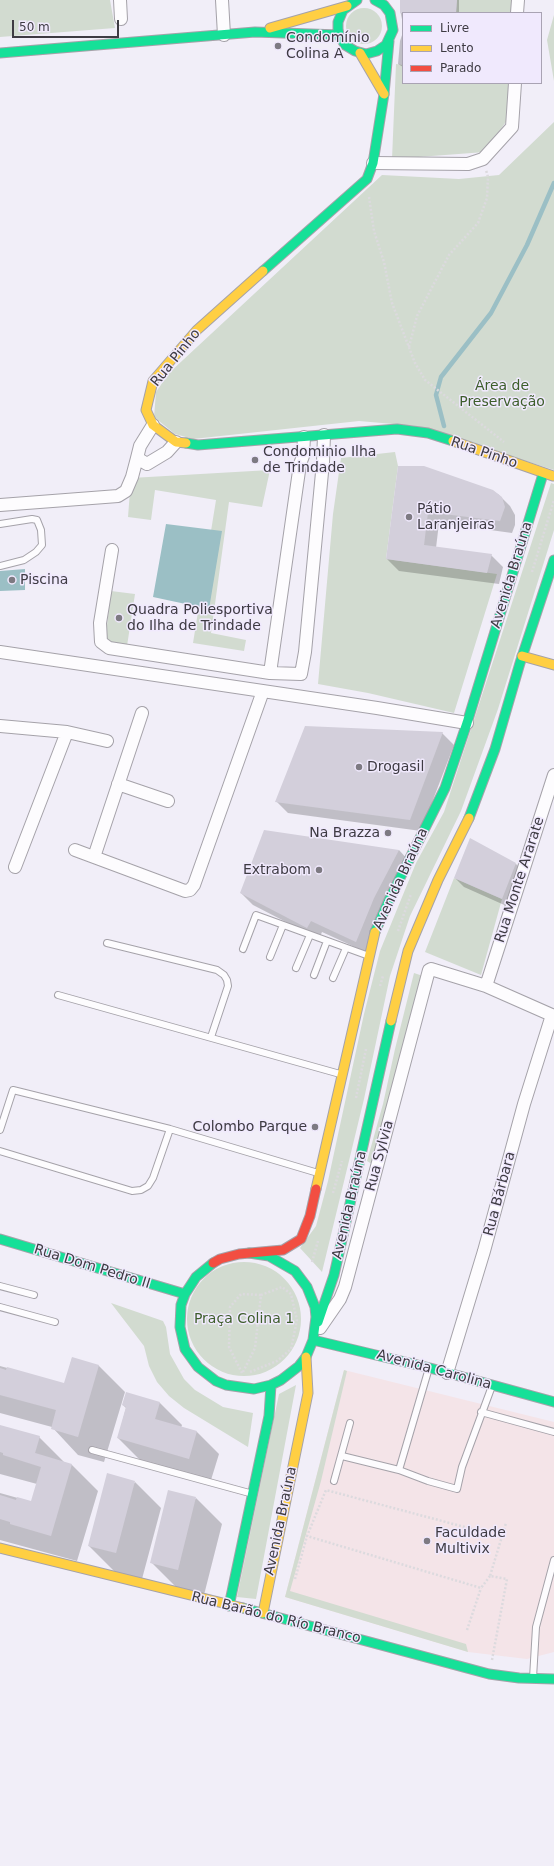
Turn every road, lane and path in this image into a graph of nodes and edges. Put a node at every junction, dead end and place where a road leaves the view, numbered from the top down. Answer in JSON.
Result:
{"nodes":[{"id":1,"x":120,"y":0,"type":"edge"},
{"id":2,"x":222,"y":0,"type":"edge"},
{"id":3,"x":357,"y":0,"type":"edge"},
{"id":4,"x":375,"y":0,"type":"edge"},
{"id":5,"x":391,"y":0,"type":"edge"},
{"id":6,"x":518,"y":0,"type":"edge"},
{"id":7,"x":347,"y":6,"type":"junction"},
{"id":8,"x":517,"y":12,"type":"edge"},
{"id":9,"x":392,"y":18,"type":"junction"},
{"id":10,"x":122,"y":19,"type":"dead end"},
{"id":11,"x":255,"y":32,"type":"junction"},
{"id":12,"x":224,"y":35,"type":"junction"},
{"id":13,"x":339,"y":35,"type":"junction"},
{"id":14,"x":389,"y":41,"type":"junction"},
{"id":15,"x":0,"y":53,"type":"edge"},
{"id":16,"x":360,"y":53,"type":"junction"},
{"id":17,"x":515,"y":84,"type":"edge"},
{"id":18,"x":384,"y":94,"type":"junction"},
{"id":19,"x":483,"y":159,"type":"junction"},
{"id":20,"x":373,"y":163,"type":"junction"},
{"id":21,"x":368,"y":179,"type":"junction"},
{"id":22,"x":409,"y":348,"type":"junction"},
{"id":23,"x":153,"y":425,"type":"junction"},
{"id":24,"x":324,"y":435,"type":"junction"},
{"id":25,"x":304,"y":437,"type":"junction"},
{"id":26,"x":176,"y":442,"type":"junction"},
{"id":27,"x":507,"y":445,"type":"dead end"},
{"id":28,"x":142,"y":461,"type":"junction"},
{"id":29,"x":543,"y":474,"type":"junction"},
{"id":30,"x":554,"y":476,"type":"edge"},
{"id":31,"x":0,"y":505,"type":"edge"},
{"id":32,"x":0,"y":524,"type":"edge"},
{"id":33,"x":112,"y":550,"type":"dead end"},
{"id":34,"x":554,"y":560,"type":"edge"},
{"id":35,"x":0,"y":566,"type":"edge"},
{"id":36,"x":0,"y":652,"type":"edge"},
{"id":37,"x":522,"y":656,"type":"junction"},
{"id":38,"x":554,"y":665,"type":"edge"},
{"id":39,"x":270,"y":673,"type":"junction"},
{"id":40,"x":263,"y":691,"type":"junction"},
{"id":41,"x":142,"y":713,"type":"dead end"},
{"id":42,"x":467,"y":723,"type":"junction"},
{"id":43,"x":0,"y":726,"type":"edge"},
{"id":44,"x":68,"y":732,"type":"junction"},
{"id":45,"x":107,"y":741,"type":"dead end"},
{"id":46,"x":554,"y":775,"type":"edge"},
{"id":47,"x":118,"y":784,"type":"junction"},
{"id":48,"x":168,"y":801,"type":"dead end"},
{"id":49,"x":75,"y":850,"type":"dead end"},
{"id":50,"x":94,"y":857,"type":"junction"},
{"id":51,"x":15,"y":867,"type":"dead end"},
{"id":52,"x":283,"y":925,"type":"junction"},
{"id":53,"x":310,"y":935,"type":"junction"},
{"id":54,"x":327,"y":941,"type":"junction"},
{"id":55,"x":107,"y":943,"type":"dead end"},
{"id":56,"x":346,"y":948,"type":"junction"},
{"id":57,"x":243,"y":949,"type":"dead end"},
{"id":58,"x":369,"y":956,"type":"junction"},
{"id":59,"x":270,"y":957,"type":"dead end"},
{"id":60,"x":296,"y":968,"type":"dead end"},
{"id":61,"x":314,"y":974,"type":"dead end"},
{"id":62,"x":333,"y":978,"type":"dead end"},
{"id":63,"x":486,"y":986,"type":"junction"},
{"id":64,"x":58,"y":995,"type":"dead end"},
{"id":65,"x":553,"y":1015,"type":"edge"},
{"id":66,"x":211,"y":1037,"type":"junction"},
{"id":67,"x":342,"y":1075,"type":"junction"},
{"id":68,"x":170,"y":1129,"type":"junction"},
{"id":69,"x":0,"y":1130,"type":"edge"},
{"id":70,"x":0,"y":1151,"type":"edge"},
{"id":71,"x":320,"y":1173,"type":"junction"},
{"id":72,"x":0,"y":1239,"type":"edge"},
{"id":73,"x":250,"y":1253,"type":"junction"},
{"id":74,"x":0,"y":1286,"type":"edge"},
{"id":75,"x":185,"y":1294,"type":"junction"},
{"id":76,"x":34,"y":1295,"type":"dead end"},
{"id":77,"x":261,"y":1295,"type":"junction"},
{"id":78,"x":0,"y":1307,"type":"edge"},
{"id":79,"x":55,"y":1322,"type":"dead end"},
{"id":80,"x":315,"y":1335,"type":"junction"},
{"id":81,"x":306,"y":1357,"type":"junction"},
{"id":82,"x":430,"y":1368,"type":"junction"},
{"id":83,"x":447,"y":1373,"type":"junction"},
{"id":84,"x":243,"y":1374,"type":"junction"},
{"id":85,"x":271,"y":1385,"type":"junction"},
{"id":86,"x":493,"y":1385,"type":"junction"},
{"id":87,"x":237,"y":1388,"type":"junction"},
{"id":88,"x":554,"y":1402,"type":"edge"},
{"id":89,"x":481,"y":1412,"type":"junction"},
{"id":90,"x":350,"y":1423,"type":"dead end"},
{"id":91,"x":554,"y":1432,"type":"edge"},
{"id":92,"x":92,"y":1450,"type":"dead end"},
{"id":93,"x":342,"y":1456,"type":"junction"},
{"id":94,"x":399,"y":1470,"type":"junction"},
{"id":95,"x":334,"y":1482,"type":"dead end"},
{"id":96,"x":254,"y":1494,"type":"junction"},
{"id":97,"x":506,"y":1523,"type":"dead end"},
{"id":98,"x":307,"y":1536,"type":"junction"},
{"id":99,"x":502,"y":1537,"type":"junction"},
{"id":100,"x":0,"y":1548,"type":"edge"},
{"id":101,"x":554,"y":1560,"type":"edge"},
{"id":102,"x":490,"y":1576,"type":"junction"},
{"id":103,"x":295,"y":1580,"type":"dead end"},
{"id":104,"x":480,"y":1588,"type":"junction"},
{"id":105,"x":229,"y":1606,"type":"junction"},
{"id":106,"x":263,"y":1613,"type":"junction"},
{"id":107,"x":467,"y":1630,"type":"dead end"},
{"id":108,"x":496,"y":1642,"type":"dead end"},
{"id":109,"x":532,"y":1679,"type":"junction"},
{"id":110,"x":554,"y":1679,"type":"edge"}],
"edges":[{"from":1,"to":10,"type":"street"},
{"from":2,"to":12,"type":"street"},
{"from":3,"to":7,"type":"street"},
{"from":4,"to":9,"type":"street"},
{"from":5,"to":9,"type":"street"},
{"from":6,"to":8,"type":"street"},
{"from":7,"to":11,"type":"street"},
{"from":7,"to":13,"type":"street"},
{"from":9,"to":14,"type":"street"},
{"from":11,"to":12,"type":"street"},
{"from":11,"to":13,"type":"street"},
{"from":12,"to":15,"type":"street"},
{"from":13,"to":16,"type":"street"},
{"from":14,"to":16,"type":"street"},
{"from":14,"to":18,"type":"street"},
{"from":16,"to":18,"type":"street"},
{"from":17,"to":19,"type":"street"},
{"from":18,"to":20,"type":"street"},
{"from":19,"to":20,"type":"street"},
{"from":19,"to":22,"type":"path"},
{"from":20,"to":21,"type":"street"},
{"from":21,"to":22,"type":"path"},
{"from":21,"to":23,"type":"street","name":"Rua Pinho"},
{"from":22,"to":27,"type":"path"},
{"from":23,"to":26,"type":"street","name":"Rua Pinho"},
{"from":23,"to":28,"type":"street"},
{"from":24,"to":25,"type":"street","name":"Rua Pinho"},
{"from":24,"to":29,"type":"street","name":"Rua Pinho"},
{"from":24,"to":39,"type":"street"},
{"from":25,"to":26,"type":"street","name":"Rua Pinho"},
{"from":25,"to":39,"type":"street"},
{"from":26,"to":28,"type":"street"},
{"from":28,"to":31,"type":"street"},
{"from":29,"to":30,"type":"street","name":"Rua Pinho"},
{"from":29,"to":42,"type":"street","name":"Avenida Braúna"},
{"from":32,"to":35,"type":"lane"},
{"from":33,"to":39,"type":"street"},
{"from":34,"to":37,"type":"street","name":"Avenida Braúna"},
{"from":36,"to":40,"type":"street"},
{"from":37,"to":38,"type":"street"},
{"from":37,"to":80,"type":"street","name":"Avenida Braúna"},
{"from":40,"to":42,"type":"street"},
{"from":40,"to":50,"type":"street"},
{"from":41,"to":47,"type":"street"},
{"from":42,"to":58,"type":"street","name":"Avenida Braúna"},
{"from":43,"to":44,"type":"street"},
{"from":44,"to":45,"type":"street"},
{"from":44,"to":51,"type":"street"},
{"from":46,"to":63,"type":"street","name":"Rua Monte Ararate"},
{"from":47,"to":48,"type":"street"},
{"from":47,"to":50,"type":"street"},
{"from":49,"to":50,"type":"street"},
{"from":52,"to":53,"type":"lane"},
{"from":52,"to":57,"type":"lane"},
{"from":52,"to":59,"type":"lane"},
{"from":53,"to":54,"type":"lane"},
{"from":53,"to":60,"type":"lane"},
{"from":54,"to":56,"type":"lane"},
{"from":54,"to":61,"type":"lane"},
{"from":55,"to":66,"type":"lane"},
{"from":56,"to":58,"type":"lane"},
{"from":56,"to":62,"type":"lane"},
{"from":58,"to":67,"type":"street","name":"Avenida Braúna"},
{"from":63,"to":65,"type":"street"},
{"from":63,"to":80,"type":"street","name":"Rua Sylvia"},
{"from":64,"to":66,"type":"lane"},
{"from":65,"to":83,"type":"street","name":"Rua Bárbara"},
{"from":66,"to":67,"type":"lane"},
{"from":67,"to":71,"type":"street","name":"Avenida Braúna"},
{"from":68,"to":69,"type":"lane"},
{"from":68,"to":70,"type":"lane"},
{"from":68,"to":71,"type":"lane"},
{"from":71,"to":73,"type":"street","name":"Avenida Braúna"},
{"from":72,"to":75,"type":"street","name":"Rua Dom Pedro II"},
{"from":73,"to":75,"type":"street"},
{"from":73,"to":80,"type":"street"},
{"from":74,"to":76,"type":"lane"},
{"from":75,"to":87,"type":"street"},
{"from":77,"to":84,"type":"path"},
{"from":77,"to":84,"type":"path"},
{"from":77,"to":84,"type":"path"},
{"from":78,"to":79,"type":"lane"},
{"from":80,"to":81,"type":"street","name":"Avenida Braúna"},
{"from":80,"to":82,"type":"street","name":"Avenida Carolina"},
{"from":81,"to":85,"type":"street"},
{"from":81,"to":106,"type":"street","name":"Avenida Braúna"},
{"from":82,"to":83,"type":"street","name":"Avenida Carolina"},
{"from":82,"to":94,"type":"lane"},
{"from":83,"to":86,"type":"street","name":"Avenida Carolina"},
{"from":84,"to":87,"type":"path"},
{"from":85,"to":87,"type":"street"},
{"from":85,"to":96,"type":"street"},
{"from":86,"to":88,"type":"street","name":"Avenida Carolina"},
{"from":86,"to":89,"type":"lane"},
{"from":89,"to":91,"type":"lane"},
{"from":89,"to":94,"type":"lane"},
{"from":90,"to":93,"type":"lane"},
{"from":92,"to":96,"type":"lane"},
{"from":93,"to":94,"type":"lane"},
{"from":93,"to":95,"type":"lane"},
{"from":96,"to":105,"type":"street"},
{"from":97,"to":99,"type":"path"},
{"from":98,"to":99,"type":"path"},
{"from":98,"to":103,"type":"path"},
{"from":98,"to":104,"type":"path"},
{"from":99,"to":102,"type":"path"},
{"from":100,"to":105,"type":"street","name":"Rua Barão do Río Branco"},
{"from":101,"to":109,"type":"lane"},
{"from":102,"to":104,"type":"path"},
{"from":102,"to":108,"type":"path"},
{"from":104,"to":107,"type":"path"},
{"from":105,"to":106,"type":"street","name":"Rua Barão do Río Branco"},
{"from":106,"to":109,"type":"street","name":"Rua Barão do Río Branco"},
{"from":109,"to":110,"type":"street","name":"Rua Barão do Río Branco"}]}
